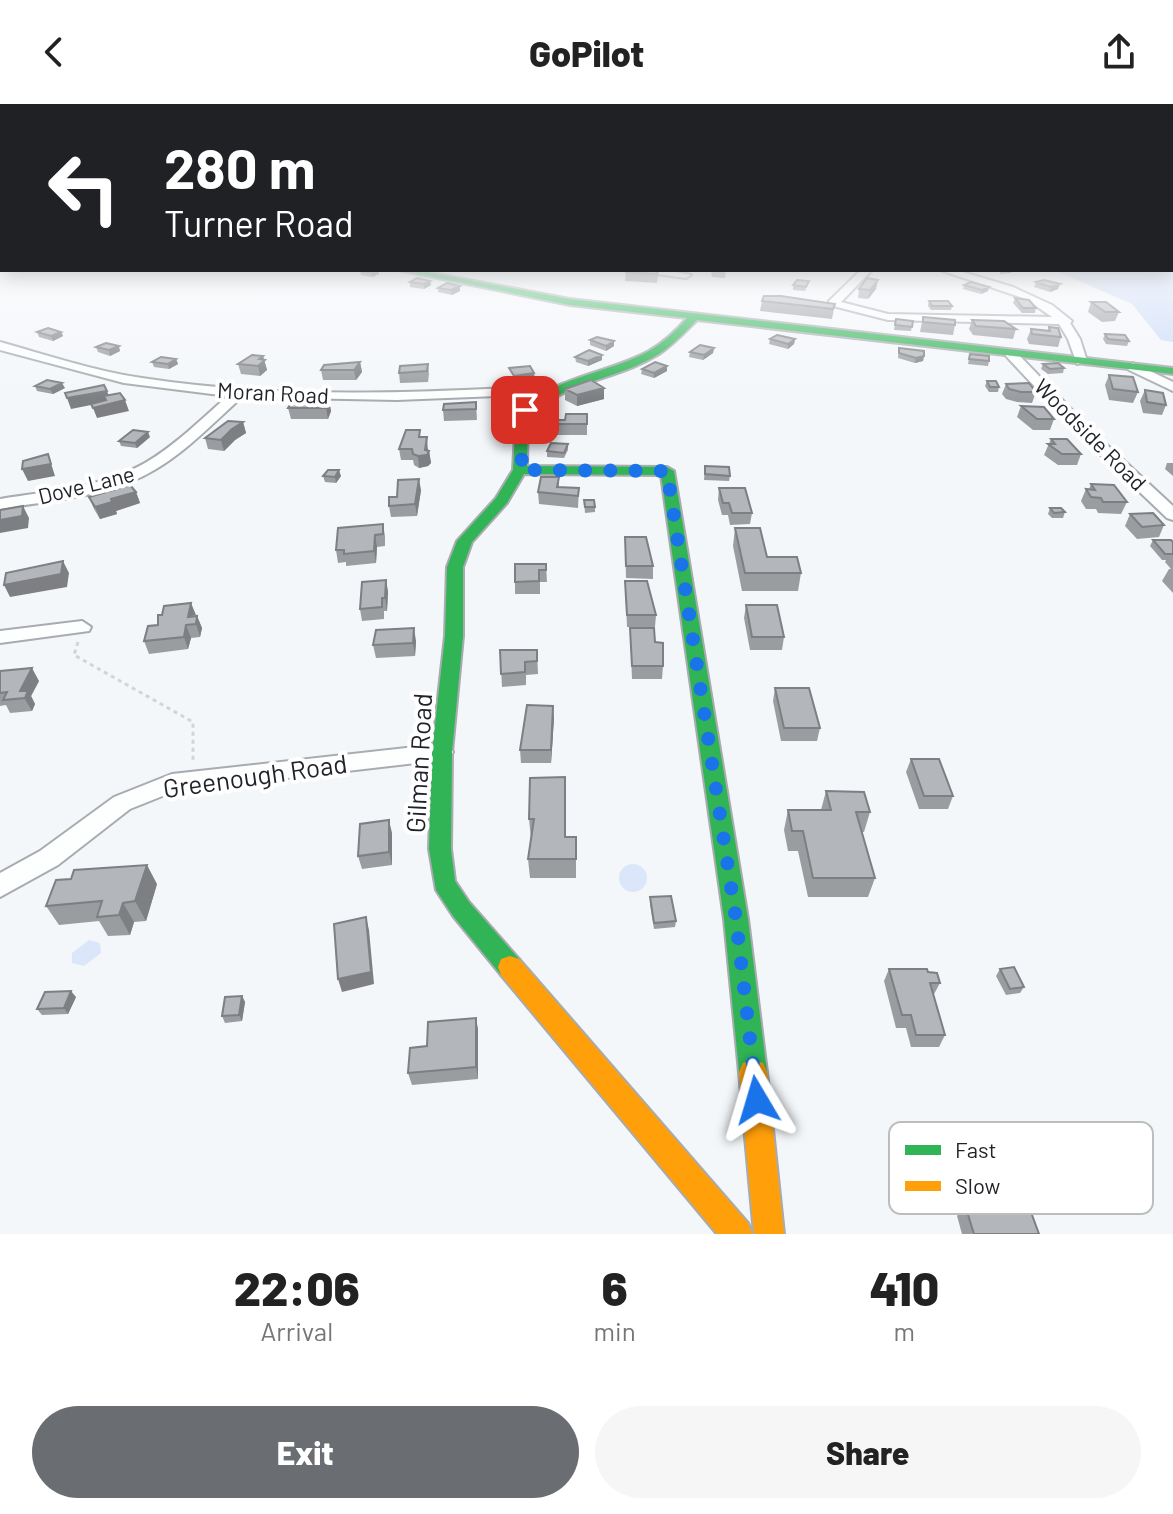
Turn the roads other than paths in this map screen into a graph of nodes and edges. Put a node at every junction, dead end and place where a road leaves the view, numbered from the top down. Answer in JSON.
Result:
{"nodes":[{"id":1,"x":521,"y":294,"type":"edge"},
{"id":2,"x":841,"y":294,"type":"edge"},
{"id":3,"x":1016,"y":294,"type":"edge"},
{"id":4,"x":695,"y":316,"type":"junction"},
{"id":5,"x":1066,"y":321,"type":"junction"},
{"id":6,"x":0,"y":346,"type":"edge"},
{"id":7,"x":1010,"y":353,"type":"junction"},
{"id":8,"x":1081,"y":361,"type":"junction"},
{"id":9,"x":1133,"y":367,"type":"junction"},
{"id":10,"x":1173,"y":371,"type":"edge"},
{"id":11,"x":1173,"y":387,"type":"edge"},
{"id":12,"x":550,"y":390,"type":"junction"},
{"id":13,"x":240,"y":392,"type":"junction"},
{"id":14,"x":520,"y":470,"type":"junction"},
{"id":15,"x":0,"y":504,"type":"edge"},
{"id":16,"x":1173,"y":515,"type":"edge"},
{"id":17,"x":82,"y":627,"type":"road end"},
{"id":18,"x":0,"y":637,"type":"edge"},
{"id":19,"x":442,"y":752,"type":"junction"},
{"id":20,"x":0,"y":886,"type":"edge"},
{"id":21,"x":737,"y":1234,"type":"edge"},
{"id":22,"x":769,"y":1234,"type":"edge"}],
"edges":[{"from":1,"to":4,"type":"street"},
{"from":2,"to":5,"type":"street"},
{"from":3,"to":5,"type":"street"},
{"from":4,"to":7,"type":"street"},
{"from":4,"to":12,"type":"street"},
{"from":5,"to":8,"type":"street"},
{"from":6,"to":13,"type":"street","name":"Moran Road"},
{"from":7,"to":8,"type":"street"},
{"from":7,"to":16,"type":"street","name":"Woodside Road"},
{"from":8,"to":9,"type":"street"},
{"from":9,"to":10,"type":"street"},
{"from":9,"to":11,"type":"street"},
{"from":12,"to":13,"type":"street","name":"Moran Road"},
{"from":12,"to":14,"type":"street"},
{"from":13,"to":15,"type":"street","name":"Dove Lane"},
{"from":14,"to":19,"type":"street","name":"Gilman Road"},
{"from":14,"to":22,"type":"street"},
{"from":17,"to":18,"type":"street"},
{"from":19,"to":20,"type":"street","name":"Greenough Road"},
{"from":19,"to":21,"type":"street","name":"Gilman Road"}]}
